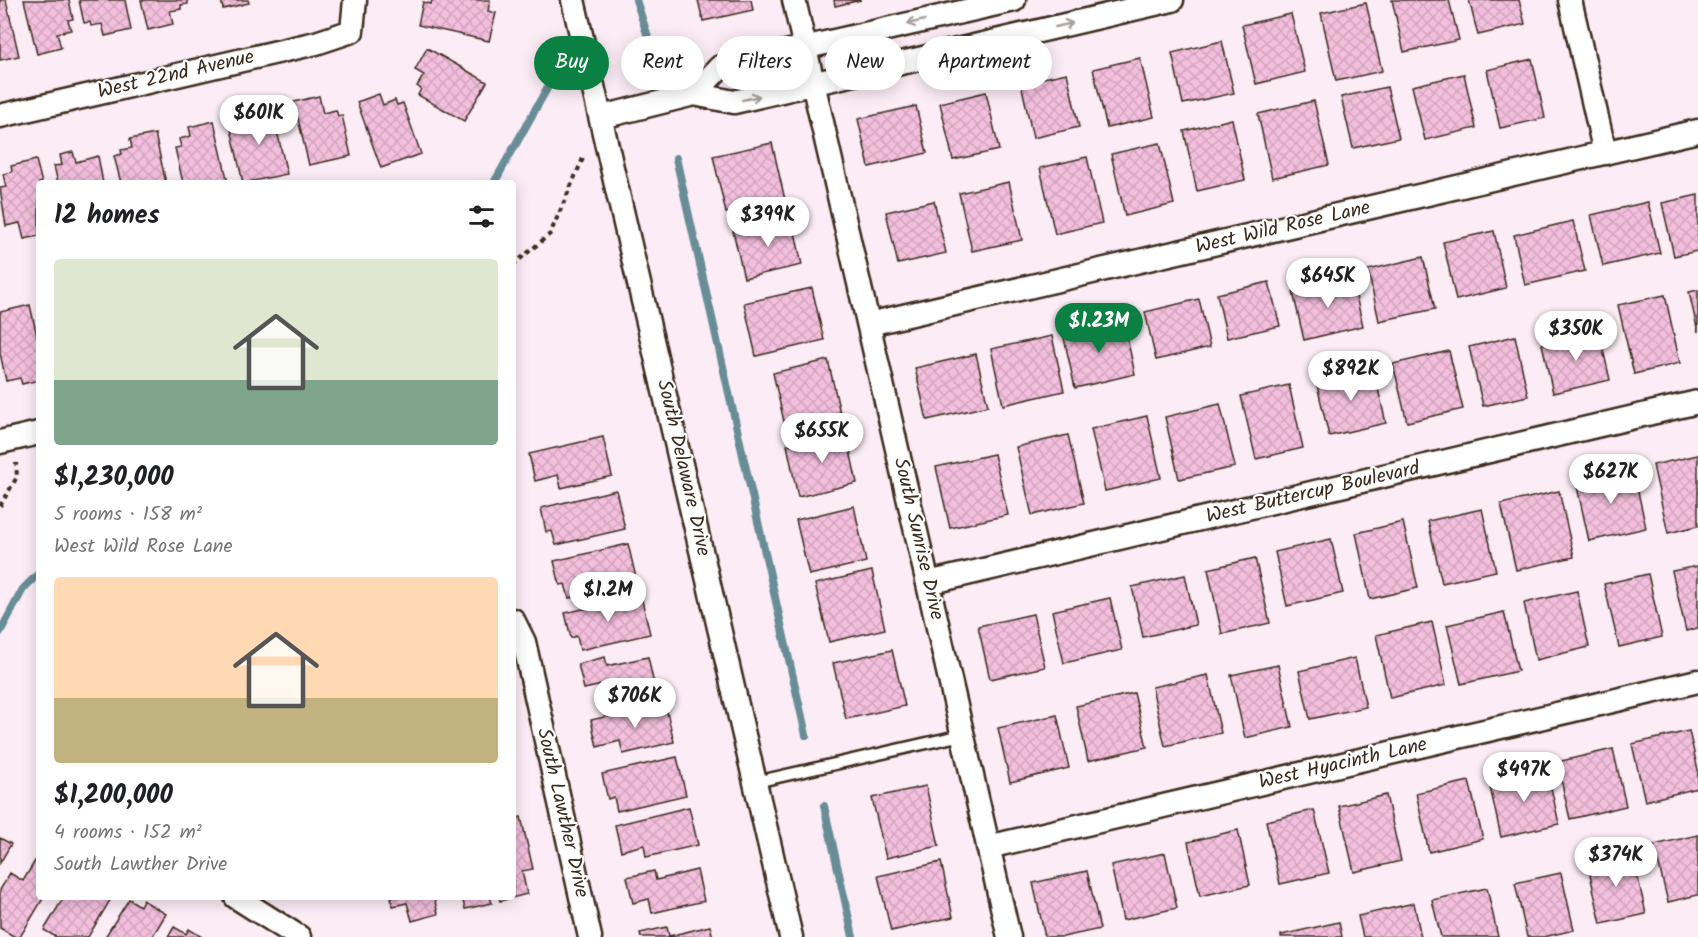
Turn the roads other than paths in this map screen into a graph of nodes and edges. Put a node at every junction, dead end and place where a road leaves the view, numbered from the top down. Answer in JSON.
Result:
{"nodes":[{"id":1,"x":355,"y":0,"type":"edge"},
{"id":2,"x":573,"y":0,"type":"edge"},
{"id":3,"x":794,"y":0,"type":"edge"},
{"id":4,"x":1014,"y":0,"type":"edge"},
{"id":5,"x":1172,"y":0,"type":"edge"},
{"id":6,"x":1570,"y":0,"type":"edge"},
{"id":7,"x":802,"y":36,"type":"edge"},
{"id":8,"x":813,"y":46,"type":"edge"},
{"id":9,"x":716,"y":71,"type":"edge"},
{"id":10,"x":813,"y":80,"type":"edge"},
{"id":11,"x":814,"y":84,"type":"junction"},
{"id":12,"x":694,"y":94,"type":"junction"},
{"id":13,"x":0,"y":116,"type":"edge"},
{"id":14,"x":602,"y":117,"type":"junction"},
{"id":15,"x":1698,"y":131,"type":"edge"},
{"id":16,"x":1605,"y":153,"type":"junction"},
{"id":17,"x":869,"y":324,"type":"junction"},
{"id":18,"x":1698,"y":402,"type":"edge"},
{"id":19,"x":36,"y":434,"type":"edge"},
{"id":20,"x":6,"y":440,"type":"edge"},
{"id":21,"x":928,"y":583,"type":"junction"},
{"id":22,"x":516,"y":626,"type":"edge"},
{"id":23,"x":1698,"y":681,"type":"edge"},
{"id":24,"x":962,"y":735,"type":"junction"},
{"id":25,"x":756,"y":782,"type":"junction"},
{"id":26,"x":988,"y":847,"type":"junction"},
{"id":27,"x":241,"y":900,"type":"edge"},
{"id":28,"x":587,"y":936,"type":"edge"},
{"id":29,"x":299,"y":937,"type":"edge"},
{"id":30,"x":791,"y":937,"type":"edge"},
{"id":31,"x":1009,"y":937,"type":"edge"}],
"edges":[{"from":1,"to":13,"type":"street","name":"West 22nd Avenue"},
{"from":2,"to":14,"type":"street","name":"South Delaware Drive"},
{"from":3,"to":7,"type":"street","name":"South Sunrise Drive"},
{"from":4,"to":8,"type":"street","one_way":true},
{"from":11,"to":5,"type":"street","one_way":true},
{"from":6,"to":16,"type":"street"},
{"from":9,"to":12,"type":"street"},
{"from":10,"to":11,"type":"street","name":"South Sunrise Drive"},
{"from":12,"to":11,"type":"street","one_way":true},
{"from":11,"to":17,"type":"street","name":"South Sunrise Drive"},
{"from":12,"to":14,"type":"street"},
{"from":14,"to":25,"type":"street","name":"South Delaware Drive"},
{"from":15,"to":16,"type":"street","name":"West Wild Rose Lane"},
{"from":16,"to":17,"type":"street","name":"West Wild Rose Lane"},
{"from":17,"to":21,"type":"street","name":"South Sunrise Drive"},
{"from":18,"to":21,"type":"street","name":"West Buttercup Boulevard"},
{"from":19,"to":20,"type":"street"},
{"from":21,"to":24,"type":"street","name":"South Sunrise Drive"},
{"from":22,"to":28,"type":"street","name":"South Lawther Drive"},
{"from":23,"to":26,"type":"street","name":"West Hyacinth Lane"},
{"from":24,"to":25,"type":"lane"},
{"from":24,"to":26,"type":"street","name":"South Sunrise Drive"},
{"from":25,"to":30,"type":"street","name":"South Delaware Drive"},
{"from":26,"to":31,"type":"street","name":"South Sunrise Drive"},
{"from":27,"to":29,"type":"street"}]}
